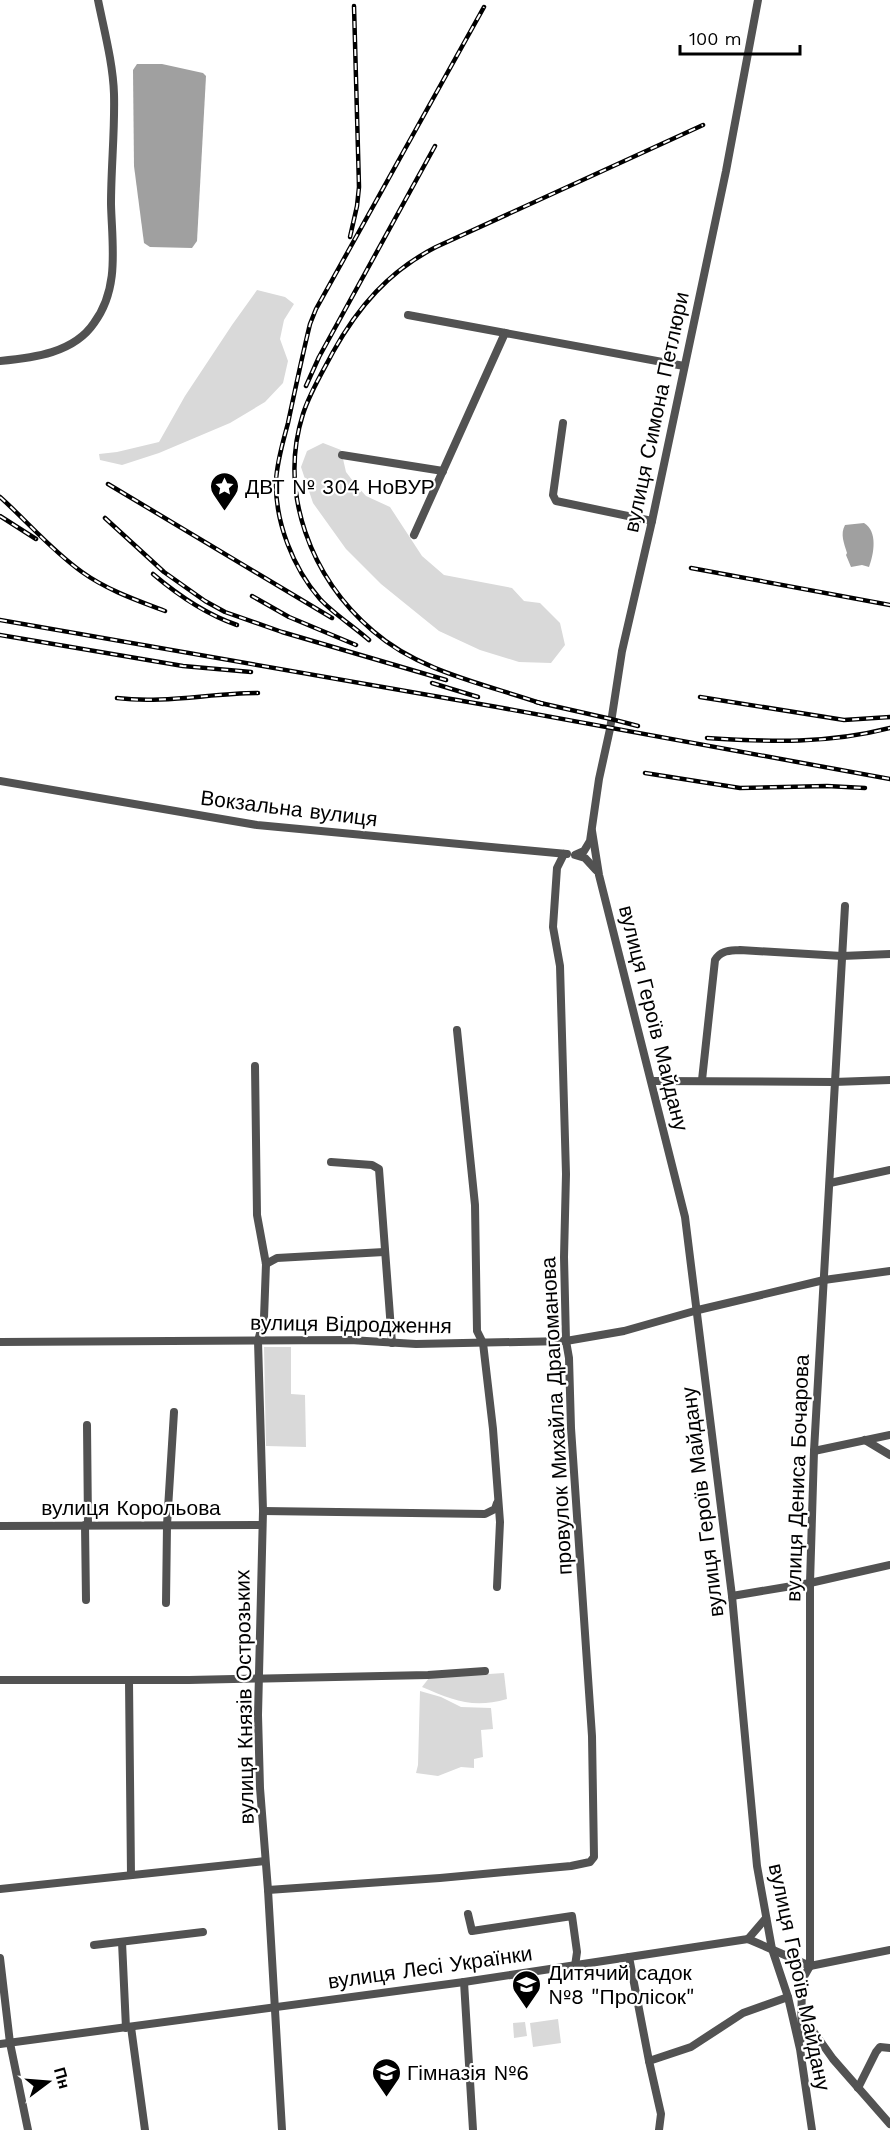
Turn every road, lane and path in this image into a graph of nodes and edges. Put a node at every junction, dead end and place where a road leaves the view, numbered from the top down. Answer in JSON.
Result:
{"nodes":[{"id":1,"x":98,"y":0,"type":"edge"},
{"id":2,"x":758,"y":0,"type":"edge"},
{"id":3,"x":408,"y":315,"type":"dead end"},
{"id":4,"x":506,"y":333,"type":"junction"},
{"id":5,"x":0,"y":361,"type":"edge"},
{"id":6,"x":684,"y":366,"type":"junction"},
{"id":7,"x":563,"y":423,"type":"dead end"},
{"id":8,"x":342,"y":455,"type":"dead end"},
{"id":9,"x":443,"y":471,"type":"junction"},
{"id":10,"x":652,"y":521,"type":"junction"},
{"id":11,"x":414,"y":535,"type":"dead end"},
{"id":12,"x":0,"y":781,"type":"edge"},
{"id":13,"x":592,"y":831,"type":"junction"},
{"id":14,"x":564,"y":854,"type":"junction"},
{"id":15,"x":575,"y":855,"type":"junction"},
{"id":16,"x":599,"y":875,"type":"junction"},
{"id":17,"x":845,"y":906,"type":"dead end"},
{"id":18,"x":890,"y":954,"type":"edge"},
{"id":19,"x":842,"y":956,"type":"junction"},
{"id":20,"x":457,"y":1030,"type":"dead end"},
{"id":21,"x":255,"y":1066,"type":"dead end"},
{"id":22,"x":702,"y":1080,"type":"junction"},
{"id":23,"x":890,"y":1080,"type":"edge"},
{"id":24,"x":652,"y":1081,"type":"junction"},
{"id":25,"x":834,"y":1082,"type":"junction"},
{"id":26,"x":331,"y":1162,"type":"dead end"},
{"id":27,"x":890,"y":1170,"type":"edge"},
{"id":28,"x":830,"y":1183,"type":"junction"},
{"id":29,"x":384,"y":1252,"type":"junction"},
{"id":30,"x":266,"y":1264,"type":"junction"},
{"id":31,"x":890,"y":1271,"type":"edge"},
{"id":32,"x":824,"y":1280,"type":"junction"},
{"id":33,"x":698,"y":1310,"type":"junction"},
{"id":34,"x":258,"y":1341,"type":"junction"},
{"id":35,"x":566,"y":1341,"type":"junction"},
{"id":36,"x":0,"y":1342,"type":"edge"},
{"id":37,"x":392,"y":1343,"type":"junction"},
{"id":38,"x":483,"y":1343,"type":"junction"},
{"id":39,"x":174,"y":1412,"type":"dead end"},
{"id":40,"x":87,"y":1425,"type":"dead end"},
{"id":41,"x":890,"y":1435,"type":"edge"},
{"id":42,"x":865,"y":1440,"type":"junction"},
{"id":43,"x":814,"y":1451,"type":"junction"},
{"id":44,"x":890,"y":1455,"type":"edge"},
{"id":45,"x":498,"y":1499,"type":"junction"},
{"id":46,"x":262,"y":1511,"type":"junction"},
{"id":47,"x":87,"y":1525,"type":"junction"},
{"id":48,"x":167,"y":1525,"type":"junction"},
{"id":49,"x":261,"y":1525,"type":"junction"},
{"id":50,"x":0,"y":1526,"type":"edge"},
{"id":51,"x":890,"y":1565,"type":"edge"},
{"id":52,"x":810,"y":1583,"type":"junction"},
{"id":53,"x":497,"y":1587,"type":"dead end"},
{"id":54,"x":732,"y":1596,"type":"junction"},
{"id":55,"x":86,"y":1600,"type":"dead end"},
{"id":56,"x":166,"y":1603,"type":"dead end"},
{"id":57,"x":485,"y":1671,"type":"dead end"},
{"id":58,"x":258,"y":1678,"type":"junction"},
{"id":59,"x":0,"y":1680,"type":"edge"},
{"id":60,"x":129,"y":1681,"type":"junction"},
{"id":61,"x":265,"y":1862,"type":"junction"},
{"id":62,"x":131,"y":1875,"type":"junction"},
{"id":63,"x":0,"y":1889,"type":"edge"},
{"id":64,"x":268,"y":1890,"type":"junction"},
{"id":65,"x":468,"y":1914,"type":"dead end"},
{"id":66,"x":766,"y":1918,"type":"junction"},
{"id":67,"x":203,"y":1932,"type":"dead end"},
{"id":68,"x":748,"y":1939,"type":"junction"},
{"id":69,"x":122,"y":1942,"type":"junction"},
{"id":70,"x":94,"y":1945,"type":"dead end"},
{"id":71,"x":772,"y":1949,"type":"junction"},
{"id":72,"x":890,"y":1950,"type":"edge"},
{"id":73,"x":629,"y":1957,"type":"junction"},
{"id":74,"x":0,"y":1958,"type":"edge"},
{"id":75,"x":575,"y":1966,"type":"junction"},
{"id":76,"x":810,"y":1966,"type":"junction"},
{"id":77,"x":464,"y":1982,"type":"junction"},
{"id":78,"x":788,"y":1997,"type":"junction"},
{"id":79,"x":276,"y":2006,"type":"junction"},
{"id":80,"x":802,"y":2017,"type":"junction"},
{"id":81,"x":128,"y":2027,"type":"junction"},
{"id":82,"x":10,"y":2043,"type":"junction"},
{"id":83,"x":0,"y":2044,"type":"edge"},
{"id":84,"x":890,"y":2048,"type":"edge"},
{"id":85,"x":800,"y":2049,"type":"junction"},
{"id":86,"x":649,"y":2061,"type":"junction"},
{"id":87,"x":858,"y":2088,"type":"junction"},
{"id":88,"x":890,"y":2124,"type":"edge"},
{"id":89,"x":28,"y":2130,"type":"edge"},
{"id":90,"x":145,"y":2130,"type":"edge"},
{"id":91,"x":282,"y":2130,"type":"edge"},
{"id":92,"x":473,"y":2130,"type":"edge"},
{"id":93,"x":659,"y":2130,"type":"edge"},
{"id":94,"x":812,"y":2130,"type":"edge"}],
"edges":[{"from":1,"to":5,"type":"street"},
{"from":2,"to":6,"type":"street","name":"вулиця Симона Петлюри"},
{"from":3,"to":4,"type":"street"},
{"from":4,"to":6,"type":"street"},
{"from":4,"to":9,"type":"street"},
{"from":6,"to":10,"type":"street","name":"вулиця Симона Петлюри"},
{"from":7,"to":10,"type":"street"},
{"from":8,"to":9,"type":"street"},
{"from":9,"to":11,"type":"street"},
{"from":10,"to":13,"type":"street","name":"вулиця Симона Петлюри"},
{"from":12,"to":14,"type":"street","name":"Вокзальна вулиця"},
{"from":13,"to":15,"type":"street"},
{"from":13,"to":16,"type":"street","name":"вулиця Героїв Майдану"},
{"from":14,"to":15,"type":"street","name":"Вокзальна вулиця"},
{"from":14,"to":35,"type":"street","name":"провулок Михайла Драгоманова"},
{"from":15,"to":16,"type":"street"},
{"from":16,"to":24,"type":"street","name":"вулиця Героїв Майдану"},
{"from":17,"to":19,"type":"street","name":"вулиця Дениса Бочарова"},
{"from":18,"to":19,"type":"street"},
{"from":19,"to":22,"type":"street"},
{"from":19,"to":25,"type":"street","name":"вулиця Дениса Бочарова"},
{"from":20,"to":38,"type":"street"},
{"from":21,"to":30,"type":"street","name":"вулиця Князів Острозьких"},
{"from":22,"to":24,"type":"street"},
{"from":22,"to":25,"type":"street"},
{"from":23,"to":25,"type":"street"},
{"from":24,"to":33,"type":"street","name":"вулиця Героїв Майдану"},
{"from":25,"to":28,"type":"street","name":"вулиця Дениса Бочарова"},
{"from":26,"to":29,"type":"street"},
{"from":27,"to":28,"type":"street"},
{"from":28,"to":32,"type":"street","name":"вулиця Дениса Бочарова"},
{"from":29,"to":30,"type":"street"},
{"from":29,"to":37,"type":"street"},
{"from":30,"to":34,"type":"street","name":"вулиця Князів Острозьких"},
{"from":31,"to":32,"type":"street","name":"вулиця Відродження"},
{"from":32,"to":33,"type":"street","name":"вулиця Відродження"},
{"from":32,"to":43,"type":"street","name":"вулиця Дениса Бочарова"},
{"from":33,"to":35,"type":"street","name":"вулиця Відродження"},
{"from":33,"to":54,"type":"street","name":"вулиця Героїв Майдану"},
{"from":34,"to":36,"type":"street","name":"вулиця Відродження"},
{"from":34,"to":37,"type":"street","name":"вулиця Відродження"},
{"from":34,"to":46,"type":"street","name":"вулиця Князів Острозьких"},
{"from":35,"to":38,"type":"street","name":"вулиця Відродження"},
{"from":35,"to":64,"type":"street","name":"провулок Михайла Драгоманова"},
{"from":37,"to":38,"type":"street","name":"вулиця Відродження"},
{"from":38,"to":45,"type":"street"},
{"from":39,"to":48,"type":"street"},
{"from":40,"to":47,"type":"street"},
{"from":41,"to":42,"type":"street"},
{"from":42,"to":43,"type":"street"},
{"from":42,"to":44,"type":"street"},
{"from":43,"to":52,"type":"street","name":"вулиця Дениса Бочарова"},
{"from":45,"to":46,"type":"street"},
{"from":45,"to":53,"type":"street"},
{"from":46,"to":49,"type":"street","name":"вулиця Князів Острозьких"},
{"from":47,"to":48,"type":"street","name":"вулиця Корольова"},
{"from":47,"to":50,"type":"street","name":"вулиця Корольова"},
{"from":47,"to":55,"type":"street"},
{"from":48,"to":49,"type":"street","name":"вулиця Корольова"},
{"from":48,"to":56,"type":"street"},
{"from":49,"to":58,"type":"street","name":"вулиця Князів Острозьких"},
{"from":51,"to":52,"type":"street"},
{"from":52,"to":54,"type":"street"},
{"from":52,"to":76,"type":"street","name":"вулиця Дениса Бочарова"},
{"from":54,"to":66,"type":"street","name":"вулиця Героїв Майдану"},
{"from":57,"to":58,"type":"street"},
{"from":58,"to":60,"type":"street"},
{"from":58,"to":61,"type":"street","name":"вулиця Князів Острозьких"},
{"from":59,"to":60,"type":"street"},
{"from":60,"to":62,"type":"street"},
{"from":61,"to":62,"type":"street"},
{"from":61,"to":64,"type":"street","name":"вулиця Князів Острозьких"},
{"from":62,"to":63,"type":"street"},
{"from":64,"to":79,"type":"street","name":"вулиця Князів Острозьких"},
{"from":65,"to":75,"type":"street"},
{"from":66,"to":68,"type":"street"},
{"from":66,"to":71,"type":"street","name":"вулиця Героїв Майдану"},
{"from":67,"to":69,"type":"street"},
{"from":68,"to":71,"type":"street"},
{"from":68,"to":73,"type":"street","name":"вулиця Лесі Українки"},
{"from":69,"to":70,"type":"street"},
{"from":69,"to":81,"type":"street"},
{"from":71,"to":76,"type":"street"},
{"from":71,"to":78,"type":"street","name":"вулиця Героїв Майдану"},
{"from":72,"to":76,"type":"street"},
{"from":73,"to":75,"type":"street","name":"вулиця Лесі Українки"},
{"from":73,"to":86,"type":"street"},
{"from":74,"to":82,"type":"street"},
{"from":75,"to":77,"type":"street","name":"вулиця Лесі Українки"},
{"from":76,"to":80,"type":"street","name":"вулиця Дениса Бочарова"},
{"from":77,"to":79,"type":"street","name":"вулиця Лесі Українки"},
{"from":77,"to":92,"type":"street"},
{"from":78,"to":85,"type":"street","name":"вулиця Героїв Майдану"},
{"from":78,"to":86,"type":"street"},
{"from":79,"to":81,"type":"street","name":"вулиця Лесі Українки"},
{"from":79,"to":91,"type":"street","name":"вулиця Князів Острозьких"},
{"from":80,"to":85,"type":"street","name":"вулиця Дениса Бочарова"},
{"from":80,"to":87,"type":"street"},
{"from":81,"to":82,"type":"street","name":"вулиця Лесі Українки"},
{"from":81,"to":90,"type":"street"},
{"from":82,"to":83,"type":"street","name":"вулиця Лесі Українки"},
{"from":82,"to":89,"type":"street"},
{"from":84,"to":87,"type":"street"},
{"from":85,"to":94,"type":"street","name":"вулиця Героїв Майдану"},
{"from":86,"to":93,"type":"street"},
{"from":87,"to":88,"type":"street"}]}
